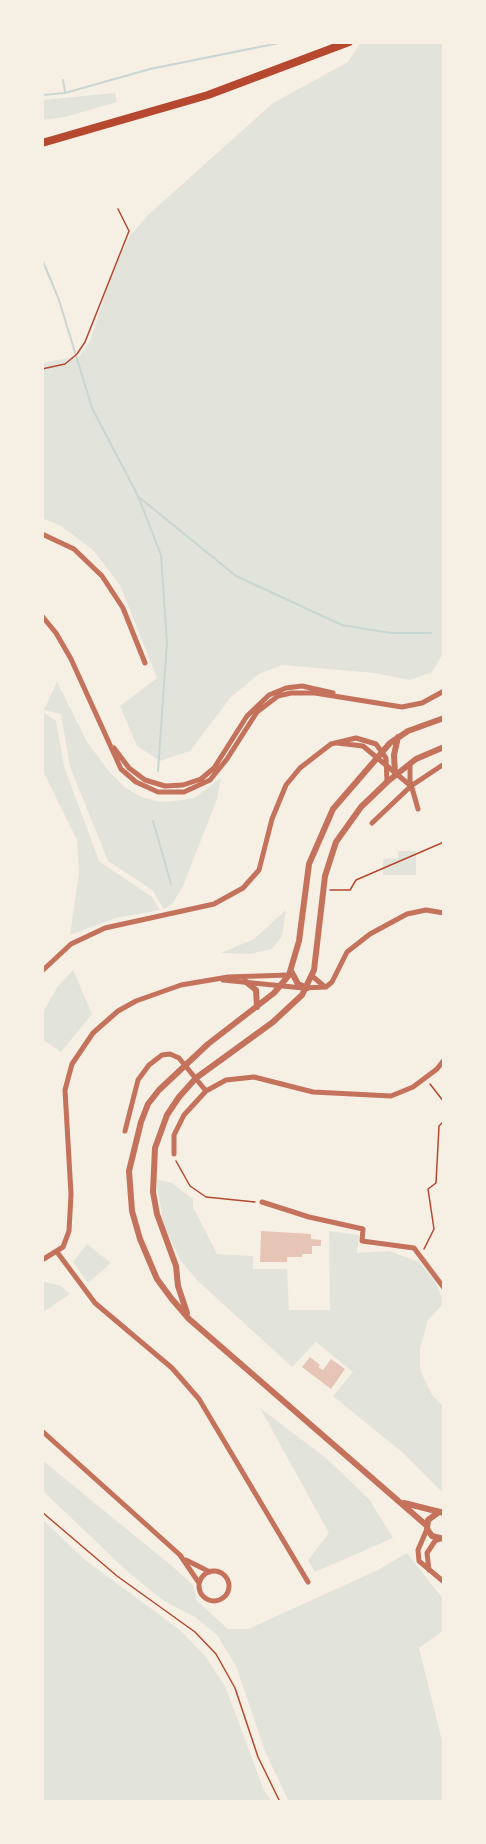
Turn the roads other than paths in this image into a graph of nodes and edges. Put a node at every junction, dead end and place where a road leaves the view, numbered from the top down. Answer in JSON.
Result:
{"nodes":[{"id":1,"x":349,"y":42,"type":"edge"},
{"id":2,"x":42,"y":143,"type":"edge"},
{"id":3,"x":42,"y":534,"type":"edge"},
{"id":4,"x":42,"y":616,"type":"edge"},
{"id":5,"x":145,"y":663,"type":"dead end"},
{"id":6,"x":444,"y":691,"type":"edge"},
{"id":7,"x":444,"y":718,"type":"edge"},
{"id":8,"x":398,"y":737,"type":"junction"},
{"id":9,"x":331,"y":744,"type":"junction"},
{"id":10,"x":444,"y":747,"type":"edge"},
{"id":11,"x":382,"y":750,"type":"junction"},
{"id":12,"x":376,"y":757,"type":"junction"},
{"id":13,"x":410,"y":763,"type":"junction"},
{"id":14,"x":444,"y":765,"type":"edge"},
{"id":15,"x":387,"y":767,"type":"junction"},
{"id":16,"x":395,"y":774,"type":"junction"},
{"id":17,"x":387,"y":782,"type":"junction"},
{"id":18,"x":411,"y":786,"type":"junction"},
{"id":19,"x":418,"y":809,"type":"dead end"},
{"id":20,"x":372,"y":823,"type":"dead end"},
{"id":21,"x":444,"y":913,"type":"edge"},
{"id":22,"x":42,"y":971,"type":"edge"},
{"id":23,"x":290,"y":973,"type":"junction"},
{"id":24,"x":312,"y":976,"type":"junction"},
{"id":25,"x":204,"y":980,"type":"junction"},
{"id":26,"x":245,"y":981,"type":"junction"},
{"id":27,"x":282,"y":985,"type":"junction"},
{"id":28,"x":329,"y":986,"type":"junction"},
{"id":29,"x":307,"y":988,"type":"junction"},
{"id":30,"x":256,"y":1007,"type":"junction"},
{"id":31,"x":444,"y":1060,"type":"edge"},
{"id":32,"x":185,"y":1064,"type":"junction"},
{"id":33,"x":196,"y":1078,"type":"junction"},
{"id":34,"x":206,"y":1091,"type":"junction"},
{"id":35,"x":125,"y":1131,"type":"dead end"},
{"id":36,"x":174,"y":1154,"type":"road end"},
{"id":37,"x":262,"y":1202,"type":"road end"},
{"id":38,"x":57,"y":1252,"type":"junction"},
{"id":39,"x":42,"y":1260,"type":"edge"},
{"id":40,"x":444,"y":1288,"type":"edge"},
{"id":41,"x":189,"y":1319,"type":"junction"},
{"id":42,"x":42,"y":1431,"type":"edge"},
{"id":43,"x":401,"y":1502,"type":"junction"},
{"id":44,"x":441,"y":1513,"type":"edge"},
{"id":45,"x":427,"y":1527,"type":"junction"},
{"id":46,"x":442,"y":1539,"type":"edge"},
{"id":47,"x":180,"y":1555,"type":"junction"},
{"id":48,"x":429,"y":1570,"type":"junction"},
{"id":49,"x":210,"y":1572,"type":"junction"},
{"id":50,"x":308,"y":1582,"type":"dead end"},
{"id":51,"x":444,"y":1582,"type":"edge"},
{"id":52,"x":200,"y":1583,"type":"junction"}],
"edges":[{"from":1,"to":2,"type":"main road"},
{"from":3,"to":5,"type":"street"},
{"from":4,"to":6,"type":"street"},
{"from":7,"to":8,"type":"street"},
{"from":8,"to":11,"type":"street"},
{"from":8,"to":16,"type":"street"},
{"from":9,"to":11,"type":"street"},
{"from":9,"to":12,"type":"street"},
{"from":9,"to":22,"type":"street"},
{"from":10,"to":13,"type":"street"},
{"from":11,"to":12,"type":"street"},
{"from":11,"to":15,"type":"street"},
{"from":12,"to":15,"type":"street"},
{"from":12,"to":23,"type":"street"},
{"from":13,"to":16,"type":"street"},
{"from":13,"to":18,"type":"street"},
{"from":14,"to":18,"type":"street"},
{"from":15,"to":16,"type":"street"},
{"from":15,"to":17,"type":"street"},
{"from":16,"to":17,"type":"street"},
{"from":16,"to":18,"type":"street"},
{"from":17,"to":24,"type":"street"},
{"from":18,"to":19,"type":"street"},
{"from":18,"to":20,"type":"street"},
{"from":21,"to":28,"type":"street"},
{"from":23,"to":25,"type":"street"},
{"from":23,"to":27,"type":"street"},
{"from":23,"to":29,"type":"street"},
{"from":24,"to":28,"type":"street"},
{"from":24,"to":29,"type":"street"},
{"from":25,"to":26,"type":"street"},
{"from":25,"to":38,"type":"street"},
{"from":26,"to":27,"type":"street"},
{"from":26,"to":30,"type":"street"},
{"from":27,"to":29,"type":"street"},
{"from":27,"to":30,"type":"street"},
{"from":28,"to":29,"type":"street"},
{"from":29,"to":33,"type":"street"},
{"from":30,"to":32,"type":"street"},
{"from":31,"to":34,"type":"street"},
{"from":32,"to":33,"type":"street"},
{"from":32,"to":35,"type":"street"},
{"from":32,"to":41,"type":"street"},
{"from":33,"to":34,"type":"street"},
{"from":33,"to":41,"type":"street"},
{"from":34,"to":36,"type":"street"},
{"from":37,"to":40,"type":"street"},
{"from":38,"to":39,"type":"street"},
{"from":38,"to":50,"type":"street"},
{"from":41,"to":43,"type":"street"},
{"from":42,"to":47,"type":"street"},
{"from":43,"to":44,"type":"street"},
{"from":43,"to":45,"type":"street"},
{"from":44,"to":45,"type":"street"},
{"from":45,"to":46,"type":"street"},
{"from":45,"to":48,"type":"street"},
{"from":46,"to":48,"type":"street"},
{"from":47,"to":49,"type":"street"},
{"from":47,"to":52,"type":"street"},
{"from":48,"to":51,"type":"street"},
{"from":49,"to":52,"type":"street"},
{"from":49,"to":52,"type":"street"}]}
